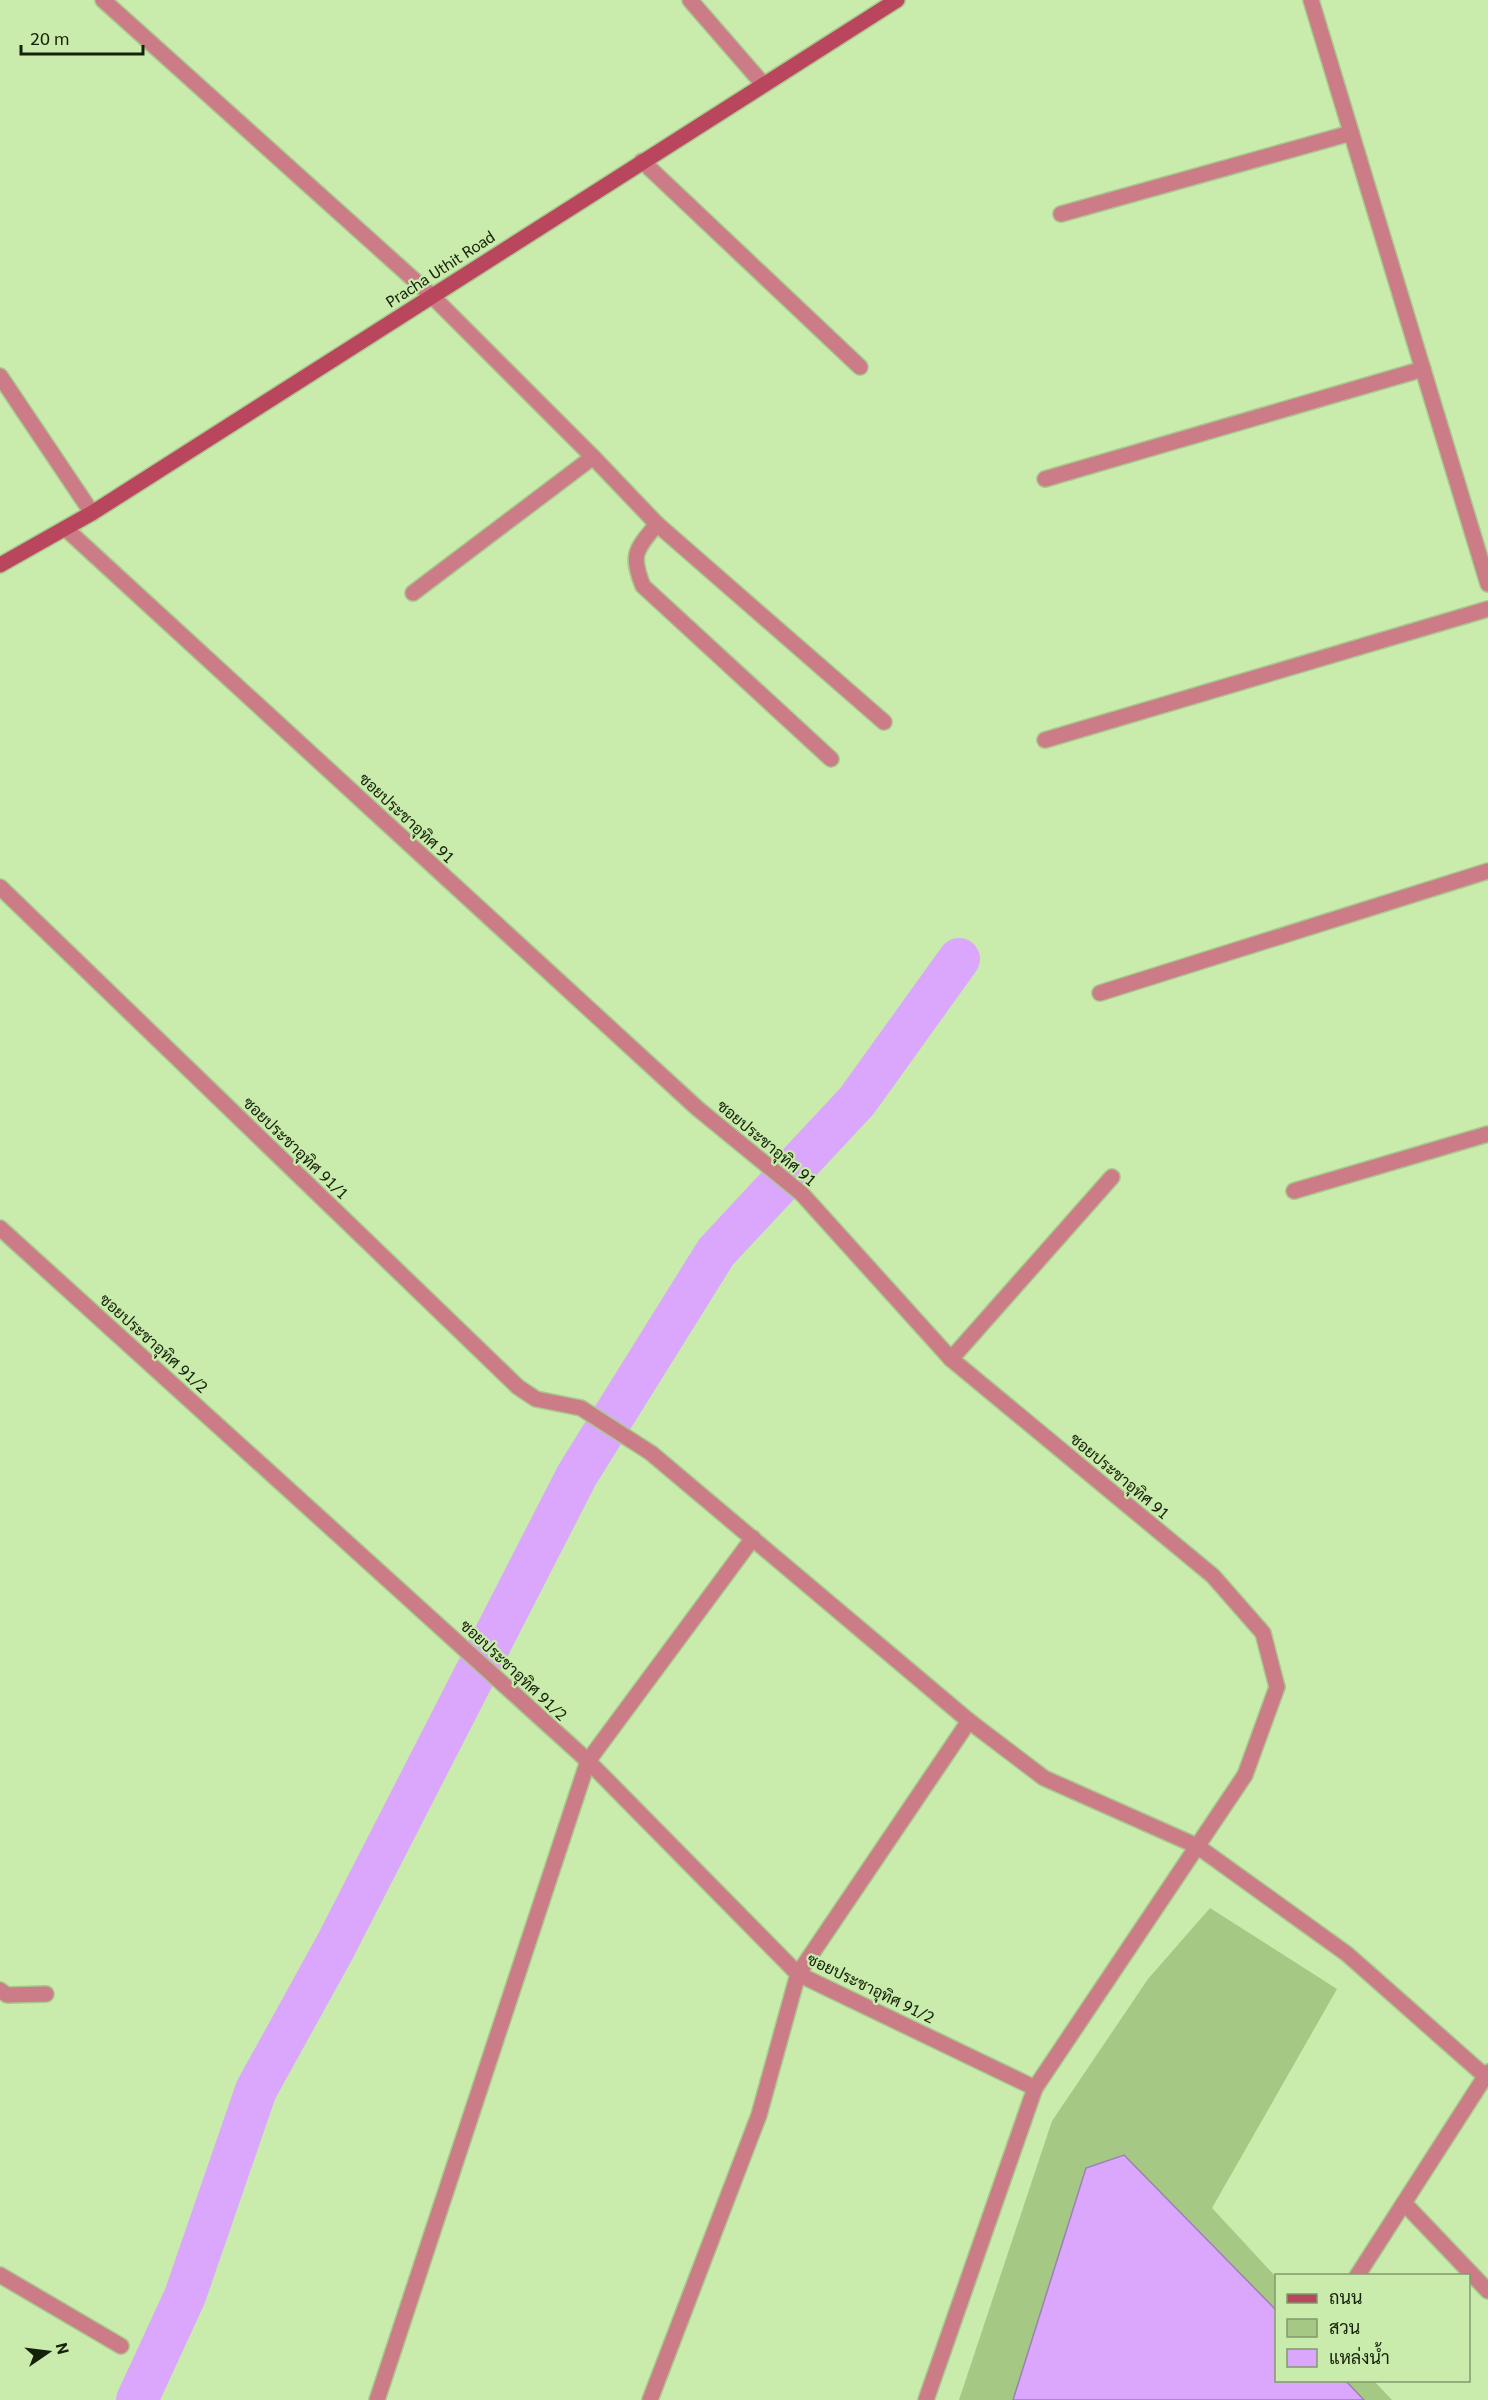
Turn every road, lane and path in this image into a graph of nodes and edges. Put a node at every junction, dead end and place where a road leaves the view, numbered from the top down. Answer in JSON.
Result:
{"nodes":[{"id":1,"x":103,"y":0,"type":"edge"},
{"id":2,"x":690,"y":0,"type":"edge"},
{"id":3,"x":897,"y":0,"type":"edge"},
{"id":4,"x":1311,"y":0,"type":"edge"},
{"id":5,"x":763,"y":84,"type":"junction"},
{"id":6,"x":1351,"y":133,"type":"junction"},
{"id":7,"x":642,"y":161,"type":"junction"},
{"id":8,"x":1061,"y":214,"type":"dead end"},
{"id":9,"x":432,"y":296,"type":"junction"},
{"id":10,"x":860,"y":367,"type":"dead end"},
{"id":11,"x":1423,"y":369,"type":"junction"},
{"id":12,"x":0,"y":376,"type":"edge"},
{"id":13,"x":593,"y":457,"type":"junction"},
{"id":14,"x":1044,"y":479,"type":"dead end"},
{"id":15,"x":92,"y":513,"type":"junction"},
{"id":16,"x":657,"y":525,"type":"junction"},
{"id":17,"x":66,"y":529,"type":"junction"},
{"id":18,"x":0,"y":566,"type":"edge"},
{"id":19,"x":1488,"y":584,"type":"edge"},
{"id":20,"x":413,"y":593,"type":"dead end"},
{"id":21,"x":1488,"y":609,"type":"edge"},
{"id":22,"x":884,"y":722,"type":"dead end"},
{"id":23,"x":1045,"y":740,"type":"dead end"},
{"id":24,"x":831,"y":759,"type":"dead end"},
{"id":25,"x":1488,"y":871,"type":"edge"},
{"id":26,"x":0,"y":887,"type":"edge"},
{"id":27,"x":1100,"y":993,"type":"dead end"},
{"id":28,"x":1488,"y":1134,"type":"edge"},
{"id":29,"x":1112,"y":1177,"type":"dead end"},
{"id":30,"x":1294,"y":1191,"type":"dead end"},
{"id":31,"x":0,"y":1228,"type":"edge"},
{"id":32,"x":951,"y":1359,"type":"junction"},
{"id":33,"x":753,"y":1538,"type":"junction"},
{"id":34,"x":969,"y":1721,"type":"junction"},
{"id":35,"x":588,"y":1761,"type":"junction"},
{"id":36,"x":1197,"y":1846,"type":"junction"},
{"id":37,"x":798,"y":1974,"type":"junction"},
{"id":38,"x":0,"y":1990,"type":"edge"},
{"id":39,"x":46,"y":1994,"type":"dead end"},
{"id":40,"x":1487,"y":2074,"type":"edge"},
{"id":41,"x":1035,"y":2088,"type":"junction"},
{"id":42,"x":1404,"y":2203,"type":"junction"},
{"id":43,"x":1359,"y":2274,"type":"edge"},
{"id":44,"x":0,"y":2275,"type":"edge"},
{"id":45,"x":1488,"y":2291,"type":"edge"},
{"id":46,"x":122,"y":2346,"type":"dead end"},
{"id":47,"x":377,"y":2400,"type":"edge"},
{"id":48,"x":650,"y":2400,"type":"edge"},
{"id":49,"x":926,"y":2400,"type":"edge"}],
"edges":[{"from":1,"to":9,"type":"street"},
{"from":2,"to":5,"type":"street"},
{"from":3,"to":5,"type":"main road","name":"Pracha Uthit Road"},
{"from":4,"to":6,"type":"street"},
{"from":5,"to":7,"type":"main road","name":"Pracha Uthit Road"},
{"from":6,"to":8,"type":"street"},
{"from":6,"to":11,"type":"street"},
{"from":7,"to":9,"type":"main road","name":"Pracha Uthit Road"},
{"from":7,"to":10,"type":"street"},
{"from":9,"to":13,"type":"street"},
{"from":9,"to":15,"type":"main road","name":"Pracha Uthit Road"},
{"from":11,"to":14,"type":"street"},
{"from":11,"to":19,"type":"street"},
{"from":12,"to":15,"type":"street"},
{"from":13,"to":16,"type":"street"},
{"from":13,"to":20,"type":"street"},
{"from":15,"to":17,"type":"main road","name":"Pracha Uthit Road"},
{"from":16,"to":22,"type":"street"},
{"from":16,"to":24,"type":"street"},
{"from":17,"to":18,"type":"main road","name":"Pracha Uthit Road"},
{"from":17,"to":32,"type":"street","name":"ซอยประชาอุทิศ 91"},
{"from":21,"to":23,"type":"street"},
{"from":25,"to":27,"type":"street"},
{"from":26,"to":33,"type":"street","name":"ซอยประชาอุทิศ 91/1"},
{"from":28,"to":30,"type":"street"},
{"from":29,"to":32,"type":"street"},
{"from":31,"to":35,"type":"street","name":"ซอยประชาอุทิศ 91/2"},
{"from":32,"to":36,"type":"street","name":"ซอยประชาอุทิศ 91"},
{"from":33,"to":34,"type":"street"},
{"from":33,"to":35,"type":"street"},
{"from":34,"to":36,"type":"street"},
{"from":34,"to":37,"type":"street"},
{"from":35,"to":37,"type":"street","name":"ซอยประชาอุทิศ 91/2"},
{"from":35,"to":47,"type":"street"},
{"from":36,"to":40,"type":"street"},
{"from":36,"to":41,"type":"street","name":"ซอยประชาอุทิศ 91"},
{"from":37,"to":41,"type":"street","name":"ซอยประชาอุทิศ 91/2"},
{"from":37,"to":48,"type":"street"},
{"from":38,"to":39,"type":"street"},
{"from":40,"to":42,"type":"street"},
{"from":41,"to":49,"type":"street","name":"ซอยประชาอุทิศ 91"},
{"from":42,"to":43,"type":"street"},
{"from":42,"to":45,"type":"street"},
{"from":44,"to":46,"type":"street"}]}
